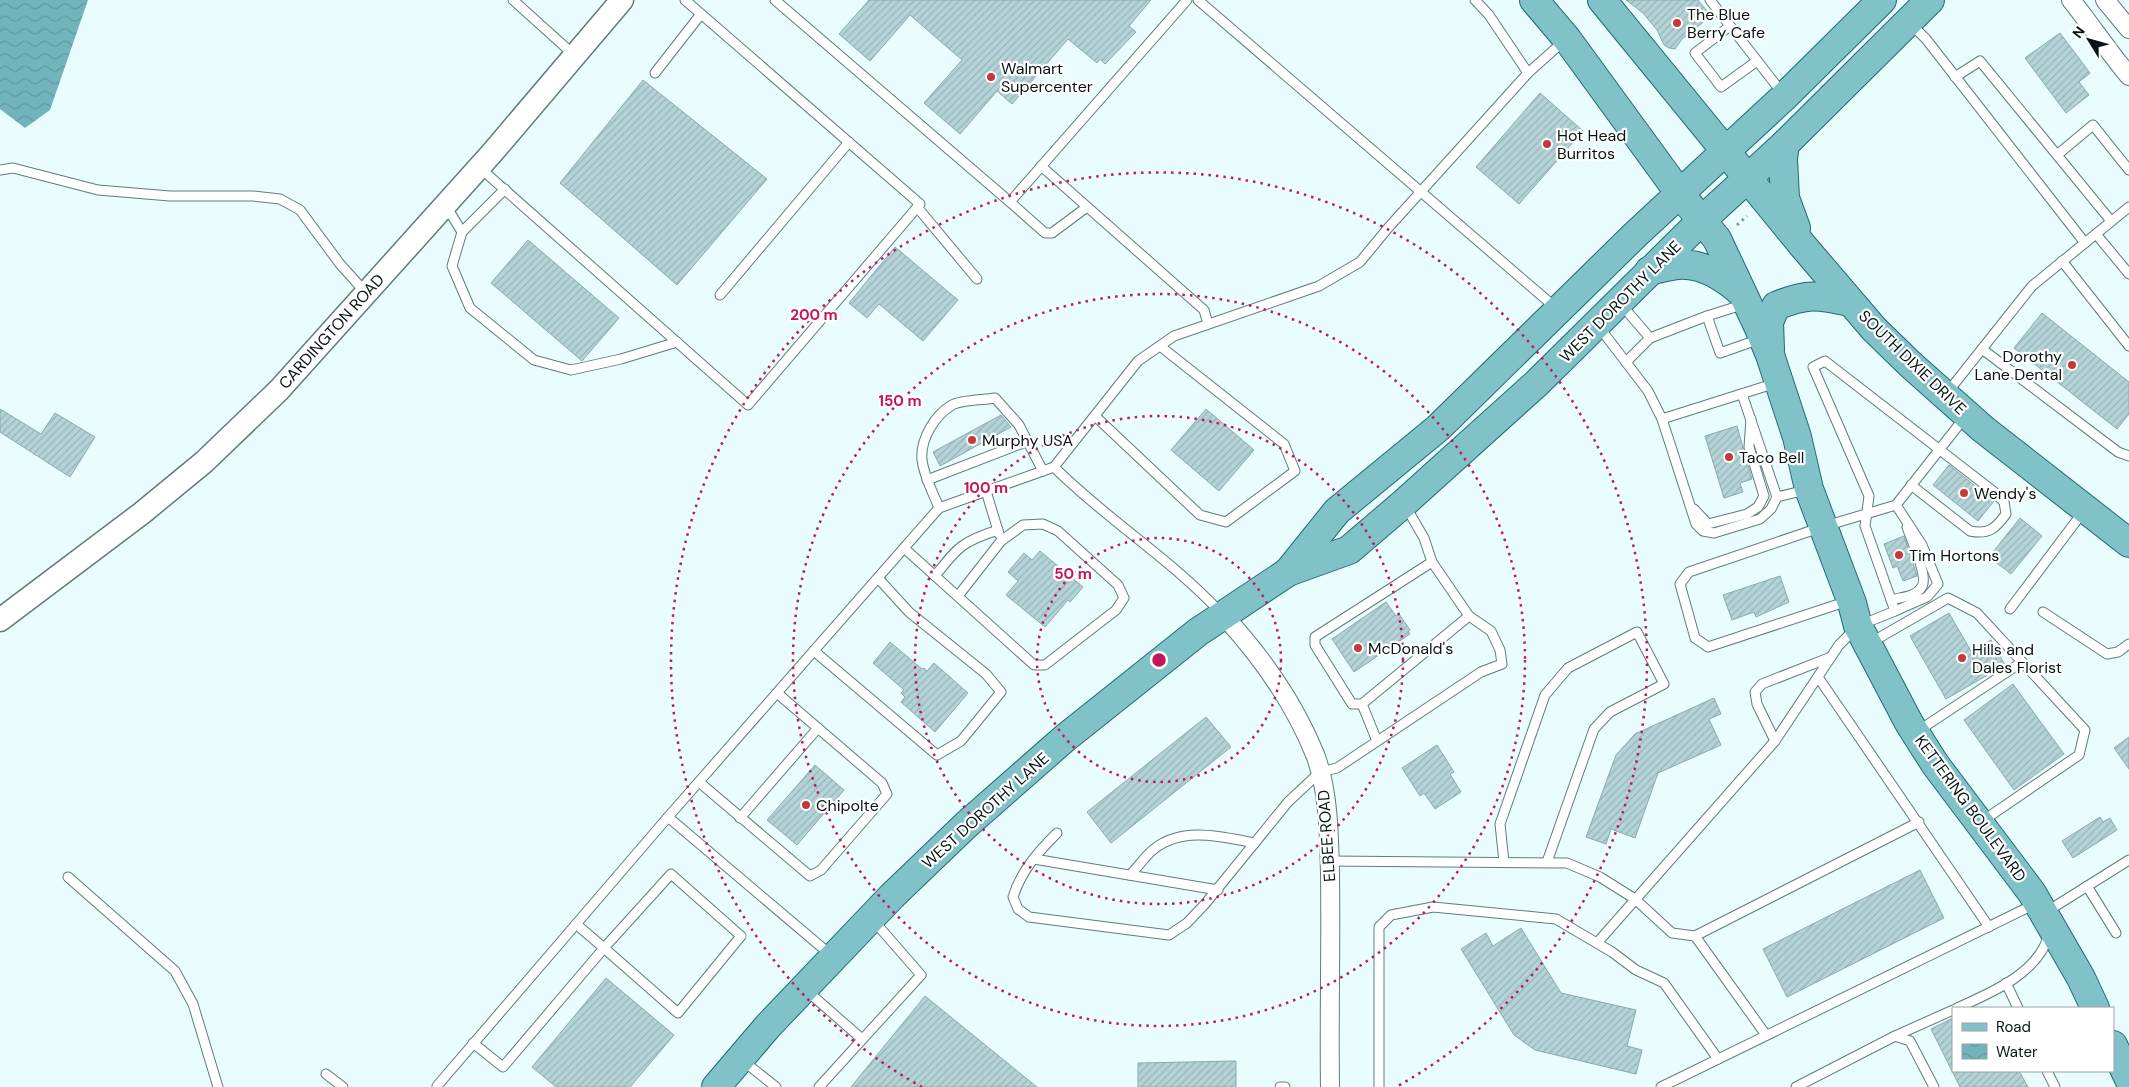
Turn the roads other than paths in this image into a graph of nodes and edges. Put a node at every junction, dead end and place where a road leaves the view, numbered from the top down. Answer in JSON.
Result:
{"nodes":[{"id":1,"x":512,"y":0,"type":"edge"},
{"id":2,"x":622,"y":0,"type":"edge"},
{"id":3,"x":685,"y":0,"type":"edge"},
{"id":4,"x":775,"y":0,"type":"edge"},
{"id":5,"x":1187,"y":0,"type":"edge"},
{"id":6,"x":1198,"y":0,"type":"edge"},
{"id":7,"x":1474,"y":0,"type":"edge"},
{"id":8,"x":1534,"y":0,"type":"edge"},
{"id":9,"x":1602,"y":0,"type":"edge"},
{"id":10,"x":1710,"y":0,"type":"edge"},
{"id":11,"x":1882,"y":0,"type":"edge"},
{"id":12,"x":1930,"y":0,"type":"edge"},
{"id":13,"x":2071,"y":0,"type":"edge"},
{"id":14,"x":2107,"y":2,"type":"edge"},
{"id":15,"x":701,"y":14,"type":"junction"},
{"id":16,"x":2086,"y":19,"type":"junction"},
{"id":17,"x":1908,"y":22,"type":"junction"},
{"id":18,"x":1730,"y":26,"type":"junction"},
{"id":19,"x":2129,"y":29,"type":"edge"},
{"id":20,"x":1567,"y":38,"type":"junction"},
{"id":21,"x":575,"y":55,"type":"junction"},
{"id":22,"x":1757,"y":61,"type":"junction"},
{"id":23,"x":655,"y":73,"type":"dead end"},
{"id":24,"x":1528,"y":73,"type":"junction"},
{"id":25,"x":2129,"y":76,"type":"edge"},
{"id":26,"x":1955,"y":77,"type":"junction"},
{"id":27,"x":1784,"y":96,"type":"junction"},
{"id":28,"x":1633,"y":130,"type":"junction"},
{"id":29,"x":849,"y":142,"type":"junction"},
{"id":30,"x":1785,"y":144,"type":"junction"},
{"id":31,"x":1726,"y":151,"type":"junction"},
{"id":32,"x":2057,"y":155,"type":"junction"},
{"id":33,"x":1041,"y":166,"type":"junction"},
{"id":34,"x":479,"y":167,"type":"junction"},
{"id":35,"x":0,"y":170,"type":"edge"},
{"id":36,"x":2129,"y":170,"type":"edge"},
{"id":37,"x":1748,"y":178,"type":"junction"},
{"id":38,"x":504,"y":189,"type":"junction"},
{"id":39,"x":1421,"y":191,"type":"junction"},
{"id":40,"x":1680,"y":194,"type":"junction"},
{"id":41,"x":1010,"y":202,"type":"junction"},
{"id":42,"x":445,"y":205,"type":"junction"},
{"id":43,"x":918,"y":207,"type":"junction"},
{"id":44,"x":1088,"y":207,"type":"junction"},
{"id":45,"x":2129,"y":207,"type":"edge"},
{"id":46,"x":1702,"y":220,"type":"junction"},
{"id":47,"x":2111,"y":221,"type":"junction"},
{"id":48,"x":462,"y":232,"type":"junction"},
{"id":49,"x":1636,"y":234,"type":"junction"},
{"id":50,"x":2096,"y":234,"type":"junction"},
{"id":51,"x":2085,"y":243,"type":"junction"},
{"id":52,"x":1803,"y":246,"type":"junction"},
{"id":53,"x":2062,"y":262,"type":"junction"},
{"id":54,"x":1650,"y":272,"type":"junction"},
{"id":55,"x":2129,"y":274,"type":"edge"},
{"id":56,"x":977,"y":279,"type":"dead end"},
{"id":57,"x":366,"y":293,"type":"junction"},
{"id":58,"x":720,"y":295,"type":"dead end"},
{"id":59,"x":1745,"y":299,"type":"junction"},
{"id":60,"x":1619,"y":302,"type":"junction"},
{"id":61,"x":1850,"y":302,"type":"junction"},
{"id":62,"x":1558,"y":310,"type":"junction"},
{"id":63,"x":1707,"y":316,"type":"junction"},
{"id":64,"x":1208,"y":324,"type":"junction"},
{"id":65,"x":1596,"y":324,"type":"junction"},
{"id":66,"x":1650,"y":338,"type":"junction"},
{"id":67,"x":677,"y":342,"type":"junction"},
{"id":68,"x":1767,"y":343,"type":"junction"},
{"id":69,"x":1160,"y":346,"type":"junction"},
{"id":70,"x":2129,"y":346,"type":"edge"},
{"id":71,"x":1982,"y":349,"type":"junction"},
{"id":72,"x":1626,"y":362,"type":"junction"},
{"id":73,"x":1779,"y":382,"type":"junction"},
{"id":74,"x":1742,"y":394,"type":"junction"},
{"id":75,"x":1946,"y":396,"type":"junction"},
{"id":76,"x":1967,"y":414,"type":"junction"},
{"id":77,"x":1095,"y":416,"type":"junction"},
{"id":78,"x":1662,"y":419,"type":"junction"},
{"id":79,"x":1751,"y":420,"type":"junction"},
{"id":80,"x":1028,"y":441,"type":"junction"},
{"id":81,"x":1939,"y":449,"type":"junction"},
{"id":82,"x":2129,"y":456,"type":"edge"},
{"id":83,"x":1054,"y":467,"type":"junction"},
{"id":84,"x":1043,"y":471,"type":"junction"},
{"id":85,"x":927,"y":480,"type":"junction"},
{"id":86,"x":1910,"y":485,"type":"junction"},
{"id":87,"x":1809,"y":489,"type":"junction"},
{"id":88,"x":986,"y":492,"type":"junction"},
{"id":89,"x":1777,"y":498,"type":"junction"},
{"id":90,"x":1404,"y":503,"type":"junction"},
{"id":91,"x":1689,"y":503,"type":"junction"},
{"id":92,"x":1896,"y":505,"type":"junction"},
{"id":93,"x":939,"y":508,"type":"junction"},
{"id":94,"x":2085,"y":510,"type":"junction"},
{"id":95,"x":1902,"y":513,"type":"junction"},
{"id":96,"x":1866,"y":514,"type":"junction"},
{"id":97,"x":1822,"y":526,"type":"junction"},
{"id":98,"x":998,"y":530,"type":"junction"},
{"id":99,"x":1002,"y":541,"type":"junction"},
{"id":100,"x":2129,"y":543,"type":"edge"},
{"id":101,"x":904,"y":548,"type":"junction"},
{"id":102,"x":1432,"y":562,"type":"junction"},
{"id":103,"x":1288,"y":572,"type":"junction"},
{"id":104,"x":935,"y":576,"type":"junction"},
{"id":105,"x":878,"y":578,"type":"junction"},
{"id":106,"x":958,"y":596,"type":"junction"},
{"id":107,"x":1851,"y":600,"type":"junction"},
{"id":108,"x":1891,"y":600,"type":"junction"},
{"id":109,"x":2010,"y":609,"type":"dead end"},
{"id":110,"x":1895,"y":611,"type":"junction"},
{"id":111,"x":2043,"y":612,"type":"dead end"},
{"id":112,"x":1222,"y":615,"type":"junction"},
{"id":113,"x":1470,"y":616,"type":"junction"},
{"id":114,"x":0,"y":620,"type":"edge"},
{"id":115,"x":1863,"y":635,"type":"junction"},
{"id":116,"x":2129,"y":644,"type":"edge"},
{"id":117,"x":814,"y":651,"type":"junction"},
{"id":118,"x":1831,"y":657,"type":"junction"},
{"id":119,"x":2022,"y":662,"type":"junction"},
{"id":120,"x":1818,"y":677,"type":"junction"},
{"id":121,"x":777,"y":693,"type":"junction"},
{"id":122,"x":1362,"y":704,"type":"junction"},
{"id":123,"x":818,"y":728,"type":"junction"},
{"id":124,"x":1915,"y":732,"type":"junction"},
{"id":125,"x":1377,"y":741,"type":"junction"},
{"id":126,"x":1775,"y":741,"type":"junction"},
{"id":127,"x":1320,"y":772,"type":"junction"},
{"id":128,"x":699,"y":782,"type":"junction"},
{"id":129,"x":668,"y":817,"type":"junction"},
{"id":130,"x":740,"y":818,"type":"junction"},
{"id":131,"x":1919,"y":822,"type":"junction"},
{"id":132,"x":1978,"y":824,"type":"junction"},
{"id":133,"x":1057,"y":834,"type":"dead end"},
{"id":134,"x":1255,"y":842,"type":"junction"},
{"id":135,"x":1034,"y":859,"type":"junction"},
{"id":136,"x":1329,"y":861,"type":"junction"},
{"id":137,"x":2129,"y":861,"type":"edge"},
{"id":138,"x":1504,"y":862,"type":"junction"},
{"id":139,"x":1547,"y":862,"type":"junction"},
{"id":140,"x":1130,"y":875,"type":"junction"},
{"id":141,"x":68,"y":877,"type":"dead end"},
{"id":142,"x":2087,"y":886,"type":"junction"},
{"id":143,"x":1218,"y":890,"type":"junction"},
{"id":144,"x":1635,"y":899,"type":"junction"},
{"id":145,"x":2044,"y":914,"type":"junction"},
{"id":146,"x":872,"y":918,"type":"junction"},
{"id":147,"x":576,"y":924,"type":"junction"},
{"id":148,"x":1989,"y":926,"type":"junction"},
{"id":149,"x":2116,"y":933,"type":"dead end"},
{"id":150,"x":1695,"y":936,"type":"junction"},
{"id":151,"x":1597,"y":943,"type":"junction"},
{"id":152,"x":604,"y":948,"type":"junction"},
{"id":153,"x":833,"y":958,"type":"junction"},
{"id":154,"x":2006,"y":983,"type":"junction"},
{"id":155,"x":804,"y":988,"type":"junction"},
{"id":156,"x":1959,"y":1007,"type":"edge"},
{"id":157,"x":2018,"y":1007,"type":"edge"},
{"id":158,"x":2095,"y":1007,"type":"edge"},
{"id":159,"x":1952,"y":1010,"type":"edge"},
{"id":160,"x":1766,"y":1036,"type":"junction"},
{"id":161,"x":1895,"y":1036,"type":"junction"},
{"id":162,"x":862,"y":1039,"type":"junction"},
{"id":163,"x":473,"y":1043,"type":"junction"},
{"id":164,"x":2114,"y":1047,"type":"edge"},
{"id":165,"x":740,"y":1059,"type":"junction"},
{"id":166,"x":1718,"y":1059,"type":"junction"},
{"id":167,"x":2048,"y":1072,"type":"edge"},
{"id":168,"x":326,"y":1074,"type":"dead end"},
{"id":169,"x":2129,"y":1079,"type":"edge"},
{"id":170,"x":437,"y":1086,"type":"dead end"},
{"id":171,"x":218,"y":1087,"type":"edge"},
{"id":172,"x":343,"y":1087,"type":"edge"},
{"id":173,"x":716,"y":1087,"type":"edge"},
{"id":174,"x":776,"y":1087,"type":"edge"},
{"id":175,"x":819,"y":1087,"type":"edge"},
{"id":176,"x":1280,"y":1087,"type":"edge"},
{"id":177,"x":1285,"y":1087,"type":"edge"},
{"id":178,"x":1330,"y":1087,"type":"edge"},
{"id":179,"x":1379,"y":1087,"type":"edge"},
{"id":180,"x":1661,"y":1087,"type":"edge"},
{"id":181,"x":1796,"y":1087,"type":"edge"},
{"id":182,"x":1934,"y":1087,"type":"edge"},
{"id":183,"x":2055,"y":1087,"type":"edge"}],
"edges":[{"from":1,"to":21,"type":"lane"},
{"from":2,"to":21,"type":"street","name":"CARDINGTON ROAD"},
{"from":3,"to":15,"type":"lane"},
{"from":4,"to":41,"type":"lane"},
{"from":5,"to":33,"type":"lane"},
{"from":6,"to":39,"type":"lane"},
{"from":7,"to":24,"type":"lane"},
{"from":8,"to":20,"type":"main road","name":"KETTERING BOULEVARD"},
{"from":9,"to":31,"type":"main road","name":"SOUTH DIXIE DRIVE"},
{"from":10,"to":18,"type":"lane"},
{"from":11,"to":27,"type":"main road","name":"WEST DOROTHY LANE"},
{"from":12,"to":17,"type":"main road","name":"WEST DOROTHY LANE"},
{"from":13,"to":16,"type":"street"},
{"from":14,"to":16,"type":"street"},
{"from":14,"to":19,"type":"street"},
{"from":15,"to":23,"type":"lane"},
{"from":15,"to":29,"type":"lane"},
{"from":16,"to":25,"type":"street"},
{"from":17,"to":26,"type":"lane"},
{"from":17,"to":30,"type":"main road","name":"WEST DOROTHY LANE"},
{"from":18,"to":22,"type":"lane"},
{"from":18,"to":22,"type":"lane"},
{"from":20,"to":24,"type":"lane"},
{"from":20,"to":28,"type":"main road","name":"KETTERING BOULEVARD"},
{"from":21,"to":34,"type":"street","name":"CARDINGTON ROAD"},
{"from":22,"to":27,"type":"lane"},
{"from":24,"to":39,"type":"lane"},
{"from":26,"to":32,"type":"lane"},
{"from":26,"to":51,"type":"lane"},
{"from":27,"to":31,"type":"main road","name":"WEST DOROTHY LANE"},
{"from":28,"to":40,"type":"main road","name":"KETTERING BOULEVARD"},
{"from":28,"to":49,"type":"main road"},
{"from":29,"to":43,"type":"lane"},
{"from":29,"to":58,"type":"lane"},
{"from":30,"to":37,"type":"main road","name":"WEST DOROTHY LANE"},
{"from":30,"to":52,"type":"main road"},
{"from":31,"to":37,"type":"main road","name":"SOUTH DIXIE DRIVE"},
{"from":31,"to":40,"type":"main road","name":"WEST DOROTHY LANE"},
{"from":32,"to":36,"type":"lane"},
{"from":32,"to":47,"type":"lane"},
{"from":33,"to":41,"type":"lane"},
{"from":33,"to":44,"type":"lane"},
{"from":34,"to":38,"type":"lane"},
{"from":34,"to":42,"type":"street","name":"CARDINGTON ROAD"},
{"from":35,"to":57,"type":"lane"},
{"from":37,"to":46,"type":"main road","name":"WEST DOROTHY LANE"},
{"from":37,"to":52,"type":"main road","name":"SOUTH DIXIE DRIVE"},
{"from":38,"to":48,"type":"lane"},
{"from":38,"to":67,"type":"lane"},
{"from":39,"to":62,"type":"lane"},
{"from":39,"to":64,"type":"lane"},
{"from":40,"to":46,"type":"main road","name":"KETTERING BOULEVARD"},
{"from":40,"to":49,"type":"main road","name":"WEST DOROTHY LANE"},
{"from":41,"to":44,"type":"lane"},
{"from":42,"to":48,"type":"lane"},
{"from":42,"to":57,"type":"street","name":"CARDINGTON ROAD"},
{"from":43,"to":56,"type":"lane"},
{"from":43,"to":67,"type":"lane"},
{"from":44,"to":64,"type":"lane"},
{"from":45,"to":47,"type":"lane"},
{"from":46,"to":54,"type":"main road","name":"WEST DOROTHY LANE"},
{"from":46,"to":59,"type":"main road","name":"KETTERING BOULEVARD"},
{"from":47,"to":50,"type":"lane"},
{"from":48,"to":67,"type":"lane"},
{"from":49,"to":62,"type":"main road","name":"WEST DOROTHY LANE"},
{"from":50,"to":51,"type":"lane"},
{"from":50,"to":55,"type":"lane"},
{"from":51,"to":53,"type":"lane"},
{"from":52,"to":61,"type":"main road","name":"SOUTH DIXIE DRIVE"},
{"from":53,"to":70,"type":"lane"},
{"from":53,"to":71,"type":"lane"},
{"from":54,"to":59,"type":"main road"},
{"from":54,"to":60,"type":"main road","name":"WEST DOROTHY LANE"},
{"from":57,"to":114,"type":"street","name":"CARDINGTON ROAD"},
{"from":59,"to":63,"type":"lane"},
{"from":59,"to":68,"type":"main road","name":"KETTERING BOULEVARD"},
{"from":60,"to":65,"type":"main road","name":"WEST DOROTHY LANE"},
{"from":60,"to":66,"type":"lane"},
{"from":61,"to":68,"type":"main road"},
{"from":61,"to":75,"type":"main road","name":"SOUTH DIXIE DRIVE"},
{"from":62,"to":103,"type":"main road","name":"WEST DOROTHY LANE"},
{"from":63,"to":66,"type":"lane"},
{"from":63,"to":68,"type":"lane"},
{"from":64,"to":69,"type":"lane"},
{"from":65,"to":72,"type":"lane"},
{"from":65,"to":90,"type":"main road","name":"WEST DOROTHY LANE"},
{"from":66,"to":72,"type":"lane"},
{"from":68,"to":73,"type":"main road","name":"KETTERING BOULEVARD"},
{"from":69,"to":77,"type":"lane"},
{"from":69,"to":77,"type":"lane"},
{"from":71,"to":75,"type":"lane"},
{"from":71,"to":82,"type":"lane"},
{"from":72,"to":78,"type":"lane"},
{"from":73,"to":74,"type":"lane"},
{"from":73,"to":87,"type":"main road","name":"KETTERING BOULEVARD"},
{"from":74,"to":78,"type":"lane"},
{"from":74,"to":79,"type":"lane"},
{"from":75,"to":76,"type":"main road","name":"SOUTH DIXIE DRIVE"},
{"from":76,"to":81,"type":"lane"},
{"from":76,"to":94,"type":"main road","name":"SOUTH DIXIE DRIVE"},
{"from":77,"to":83,"type":"lane"},
{"from":78,"to":91,"type":"lane"},
{"from":79,"to":89,"type":"lane"},
{"from":79,"to":91,"type":"lane"},
{"from":80,"to":84,"type":"lane"},
{"from":80,"to":85,"type":"lane"},
{"from":80,"to":85,"type":"lane"},
{"from":81,"to":86,"type":"lane"},
{"from":81,"to":86,"type":"lane"},
{"from":81,"to":96,"type":"lane"},
{"from":83,"to":84,"type":"lane"},
{"from":83,"to":112,"type":"lane"},
{"from":84,"to":88,"type":"lane"},
{"from":85,"to":93,"type":"lane"},
{"from":86,"to":92,"type":"lane"},
{"from":87,"to":89,"type":"lane"},
{"from":87,"to":97,"type":"main road","name":"KETTERING BOULEVARD"},
{"from":88,"to":93,"type":"lane"},
{"from":88,"to":98,"type":"lane"},
{"from":89,"to":91,"type":"lane"},
{"from":90,"to":102,"type":"lane"},
{"from":90,"to":103,"type":"main road","name":"WEST DOROTHY LANE"},
{"from":92,"to":95,"type":"lane"},
{"from":92,"to":96,"type":"lane"},
{"from":93,"to":101,"type":"lane"},
{"from":94,"to":100,"type":"main road","name":"SOUTH DIXIE DRIVE"},
{"from":94,"to":109,"type":"lane"},
{"from":95,"to":108,"type":"lane"},
{"from":95,"to":110,"type":"lane"},
{"from":96,"to":97,"type":"lane"},
{"from":96,"to":108,"type":"lane"},
{"from":97,"to":107,"type":"main road","name":"KETTERING BOULEVARD"},
{"from":97,"to":107,"type":"lane"},
{"from":98,"to":99,"type":"lane"},
{"from":98,"to":104,"type":"lane"},
{"from":99,"to":106,"type":"lane"},
{"from":99,"to":106,"type":"lane"},
{"from":101,"to":104,"type":"lane"},
{"from":101,"to":105,"type":"lane"},
{"from":102,"to":113,"type":"lane"},
{"from":102,"to":122,"type":"lane"},
{"from":103,"to":112,"type":"main road","name":"WEST DOROTHY LANE"},
{"from":104,"to":106,"type":"lane"},
{"from":105,"to":117,"type":"lane"},
{"from":105,"to":117,"type":"lane"},
{"from":107,"to":115,"type":"main road","name":"KETTERING BOULEVARD"},
{"from":108,"to":110,"type":"lane"},
{"from":110,"to":115,"type":"lane"},
{"from":111,"to":116,"type":"lane"},
{"from":112,"to":127,"type":"street","name":"ELBEE ROAD"},
{"from":112,"to":146,"type":"main road","name":"WEST DOROTHY LANE"},
{"from":113,"to":122,"type":"lane"},
{"from":113,"to":125,"type":"lane"},
{"from":115,"to":118,"type":"lane"},
{"from":115,"to":119,"type":"lane"},
{"from":115,"to":124,"type":"main road","name":"KETTERING BOULEVARD"},
{"from":117,"to":121,"type":"lane"},
{"from":118,"to":120,"type":"lane"},
{"from":118,"to":126,"type":"lane"},
{"from":119,"to":124,"type":"lane"},
{"from":119,"to":132,"type":"lane"},
{"from":120,"to":126,"type":"lane"},
{"from":120,"to":131,"type":"lane"},
{"from":121,"to":123,"type":"lane"},
{"from":121,"to":128,"type":"lane"},
{"from":122,"to":125,"type":"lane"},
{"from":123,"to":130,"type":"lane"},
{"from":123,"to":130,"type":"lane"},
{"from":124,"to":132,"type":"main road","name":"KETTERING BOULEVARD"},
{"from":125,"to":127,"type":"lane"},
{"from":126,"to":144,"type":"lane"},
{"from":127,"to":134,"type":"lane"},
{"from":127,"to":136,"type":"street","name":"ELBEE ROAD"},
{"from":128,"to":129,"type":"lane"},
{"from":128,"to":130,"type":"lane"},
{"from":129,"to":147,"type":"lane"},
{"from":129,"to":153,"type":"lane"},
{"from":131,"to":148,"type":"lane"},
{"from":131,"to":150,"type":"lane"},
{"from":132,"to":145,"type":"main road","name":"KETTERING BOULEVARD"},
{"from":133,"to":135,"type":"lane"},
{"from":134,"to":140,"type":"lane"},
{"from":134,"to":143,"type":"lane"},
{"from":135,"to":140,"type":"lane"},
{"from":135,"to":143,"type":"lane"},
{"from":136,"to":138,"type":"lane"},
{"from":136,"to":178,"type":"street","name":"ELBEE ROAD"},
{"from":137,"to":142,"type":"lane"},
{"from":138,"to":139,"type":"lane"},
{"from":138,"to":139,"type":"lane"},
{"from":139,"to":144,"type":"lane"},
{"from":140,"to":143,"type":"lane"},
{"from":141,"to":171,"type":"lane"},
{"from":142,"to":145,"type":"lane"},
{"from":142,"to":149,"type":"lane"},
{"from":144,"to":150,"type":"lane"},
{"from":144,"to":151,"type":"lane"},
{"from":145,"to":148,"type":"lane"},
{"from":145,"to":154,"type":"lane"},
{"from":145,"to":158,"type":"main road","name":"KETTERING BOULEVARD"},
{"from":146,"to":153,"type":"main road","name":"WEST DOROTHY LANE"},
{"from":146,"to":162,"type":"lane"},
{"from":147,"to":152,"type":"lane"},
{"from":147,"to":163,"type":"lane"},
{"from":148,"to":160,"type":"lane"},
{"from":150,"to":160,"type":"lane"},
{"from":151,"to":166,"type":"lane"},
{"from":151,"to":179,"type":"lane"},
{"from":152,"to":152,"type":"lane"},
{"from":152,"to":163,"type":"lane"},
{"from":153,"to":155,"type":"main road","name":"WEST DOROTHY LANE"},
{"from":154,"to":156,"type":"lane"},
{"from":154,"to":157,"type":"lane"},
{"from":155,"to":162,"type":"lane"},
{"from":155,"to":165,"type":"main road","name":"WEST DOROTHY LANE"},
{"from":159,"to":161,"type":"lane"},
{"from":160,"to":166,"type":"lane"},
{"from":161,"to":181,"type":"lane"},
{"from":161,"to":182,"type":"lane"},
{"from":162,"to":175,"type":"lane"},
{"from":163,"to":170,"type":"lane"},
{"from":164,"to":169,"type":"main road"},
{"from":165,"to":173,"type":"main road","name":"WEST DOROTHY LANE"},
{"from":165,"to":174,"type":"lane"},
{"from":166,"to":180,"type":"lane"},
{"from":167,"to":183,"type":"lane"},
{"from":168,"to":172,"type":"lane"},
{"from":176,"to":177,"type":"lane"}]}
